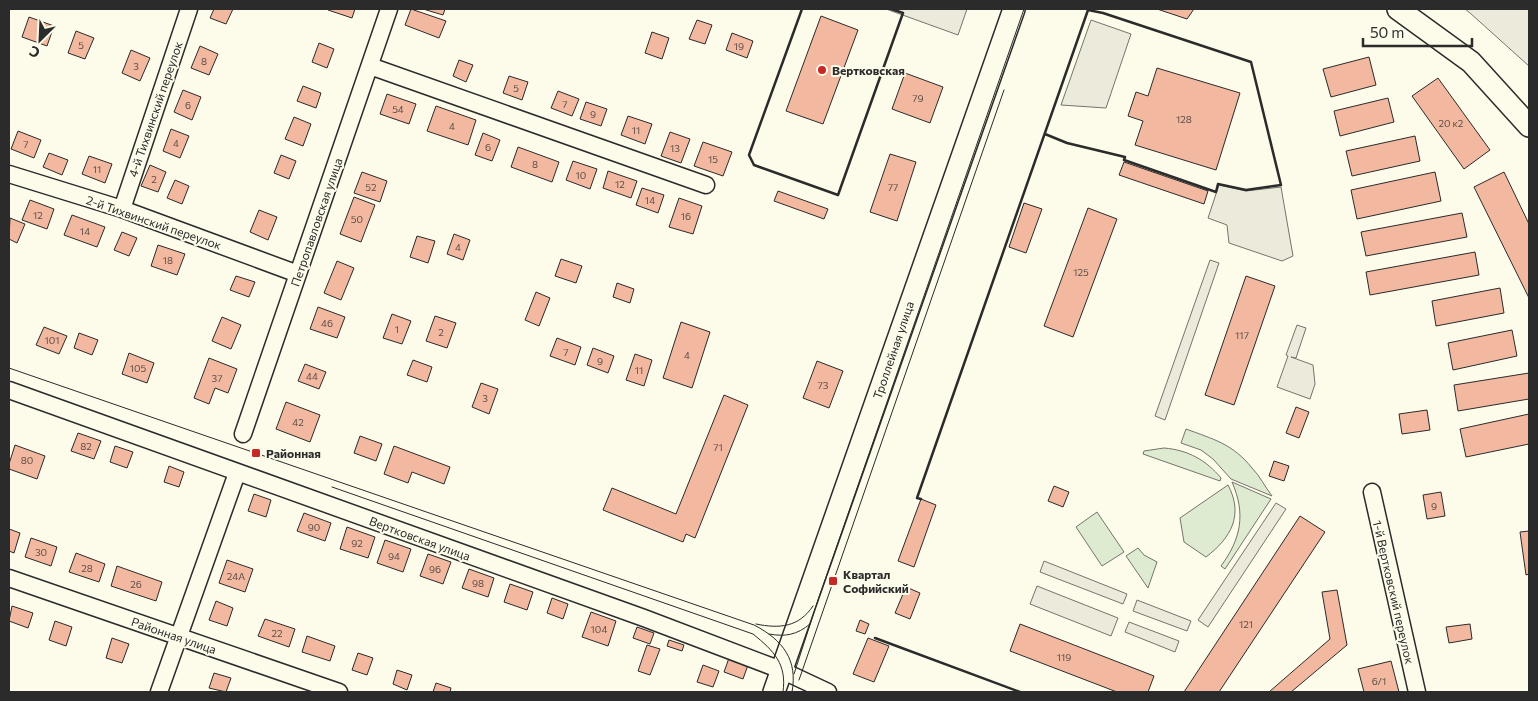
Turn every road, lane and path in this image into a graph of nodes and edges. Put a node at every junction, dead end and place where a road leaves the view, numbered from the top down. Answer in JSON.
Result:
{"nodes":[{"id":1,"x":190,"y":9,"type":"edge"},
{"id":2,"x":389,"y":9,"type":"edge"},
{"id":3,"x":1014,"y":9,"type":"edge"},
{"id":4,"x":1398,"y":9,"type":"edge"},
{"id":5,"x":370,"y":66,"type":"junction"},
{"id":6,"x":1529,"y":126,"type":"edge"},
{"id":7,"x":10,"y":180,"type":"edge"},
{"id":8,"x":706,"y":186,"type":"dead end"},
{"id":9,"x":122,"y":209,"type":"junction"},
{"id":10,"x":298,"y":274,"type":"junction"},
{"id":11,"x":9,"y":390,"type":"edge"},
{"id":12,"x":243,"y":434,"type":"dead end"},
{"id":13,"x":237,"y":473,"type":"junction"},
{"id":14,"x":1372,"y":492,"type":"dead end"},
{"id":15,"x":9,"y":578,"type":"edge"},
{"id":16,"x":179,"y":637,"type":"junction"},
{"id":17,"x":781,"y":670,"type":"junction"},
{"id":18,"x":159,"y":692,"type":"edge"},
{"id":19,"x":339,"y":692,"type":"edge"},
{"id":20,"x":774,"y":692,"type":"edge"},
{"id":21,"x":828,"y":692,"type":"edge"},
{"id":22,"x":1417,"y":692,"type":"edge"}],
"edges":[{"from":1,"to":9,"type":"street","name":"4-й Тихвинский переулок"},
{"from":2,"to":5,"type":"street","name":"Петропавловская улица"},
{"from":3,"to":17,"type":"main road","name":"Троллейная улица"},
{"from":4,"to":6,"type":"main road"},
{"from":5,"to":8,"type":"street"},
{"from":5,"to":10,"type":"street","name":"Петропавловская улица"},
{"from":7,"to":9,"type":"street","name":"2-й Тихвинский переулок"},
{"from":9,"to":10,"type":"street","name":"2-й Тихвинский переулок"},
{"from":10,"to":12,"type":"street","name":"Петропавловская улица"},
{"from":11,"to":13,"type":"street","name":"Вертковская улица"},
{"from":13,"to":16,"type":"street"},
{"from":13,"to":17,"type":"street","name":"Вертковская улица"},
{"from":14,"to":22,"type":"street","name":"1-й Вертковский переулок"},
{"from":15,"to":16,"type":"street","name":"Районная улица"},
{"from":16,"to":18,"type":"street"},
{"from":16,"to":19,"type":"street","name":"Районная улица"},
{"from":17,"to":20,"type":"main road","name":"Троллейная улица"},
{"from":17,"to":21,"type":"street","name":"Вертковская улица"}]}
